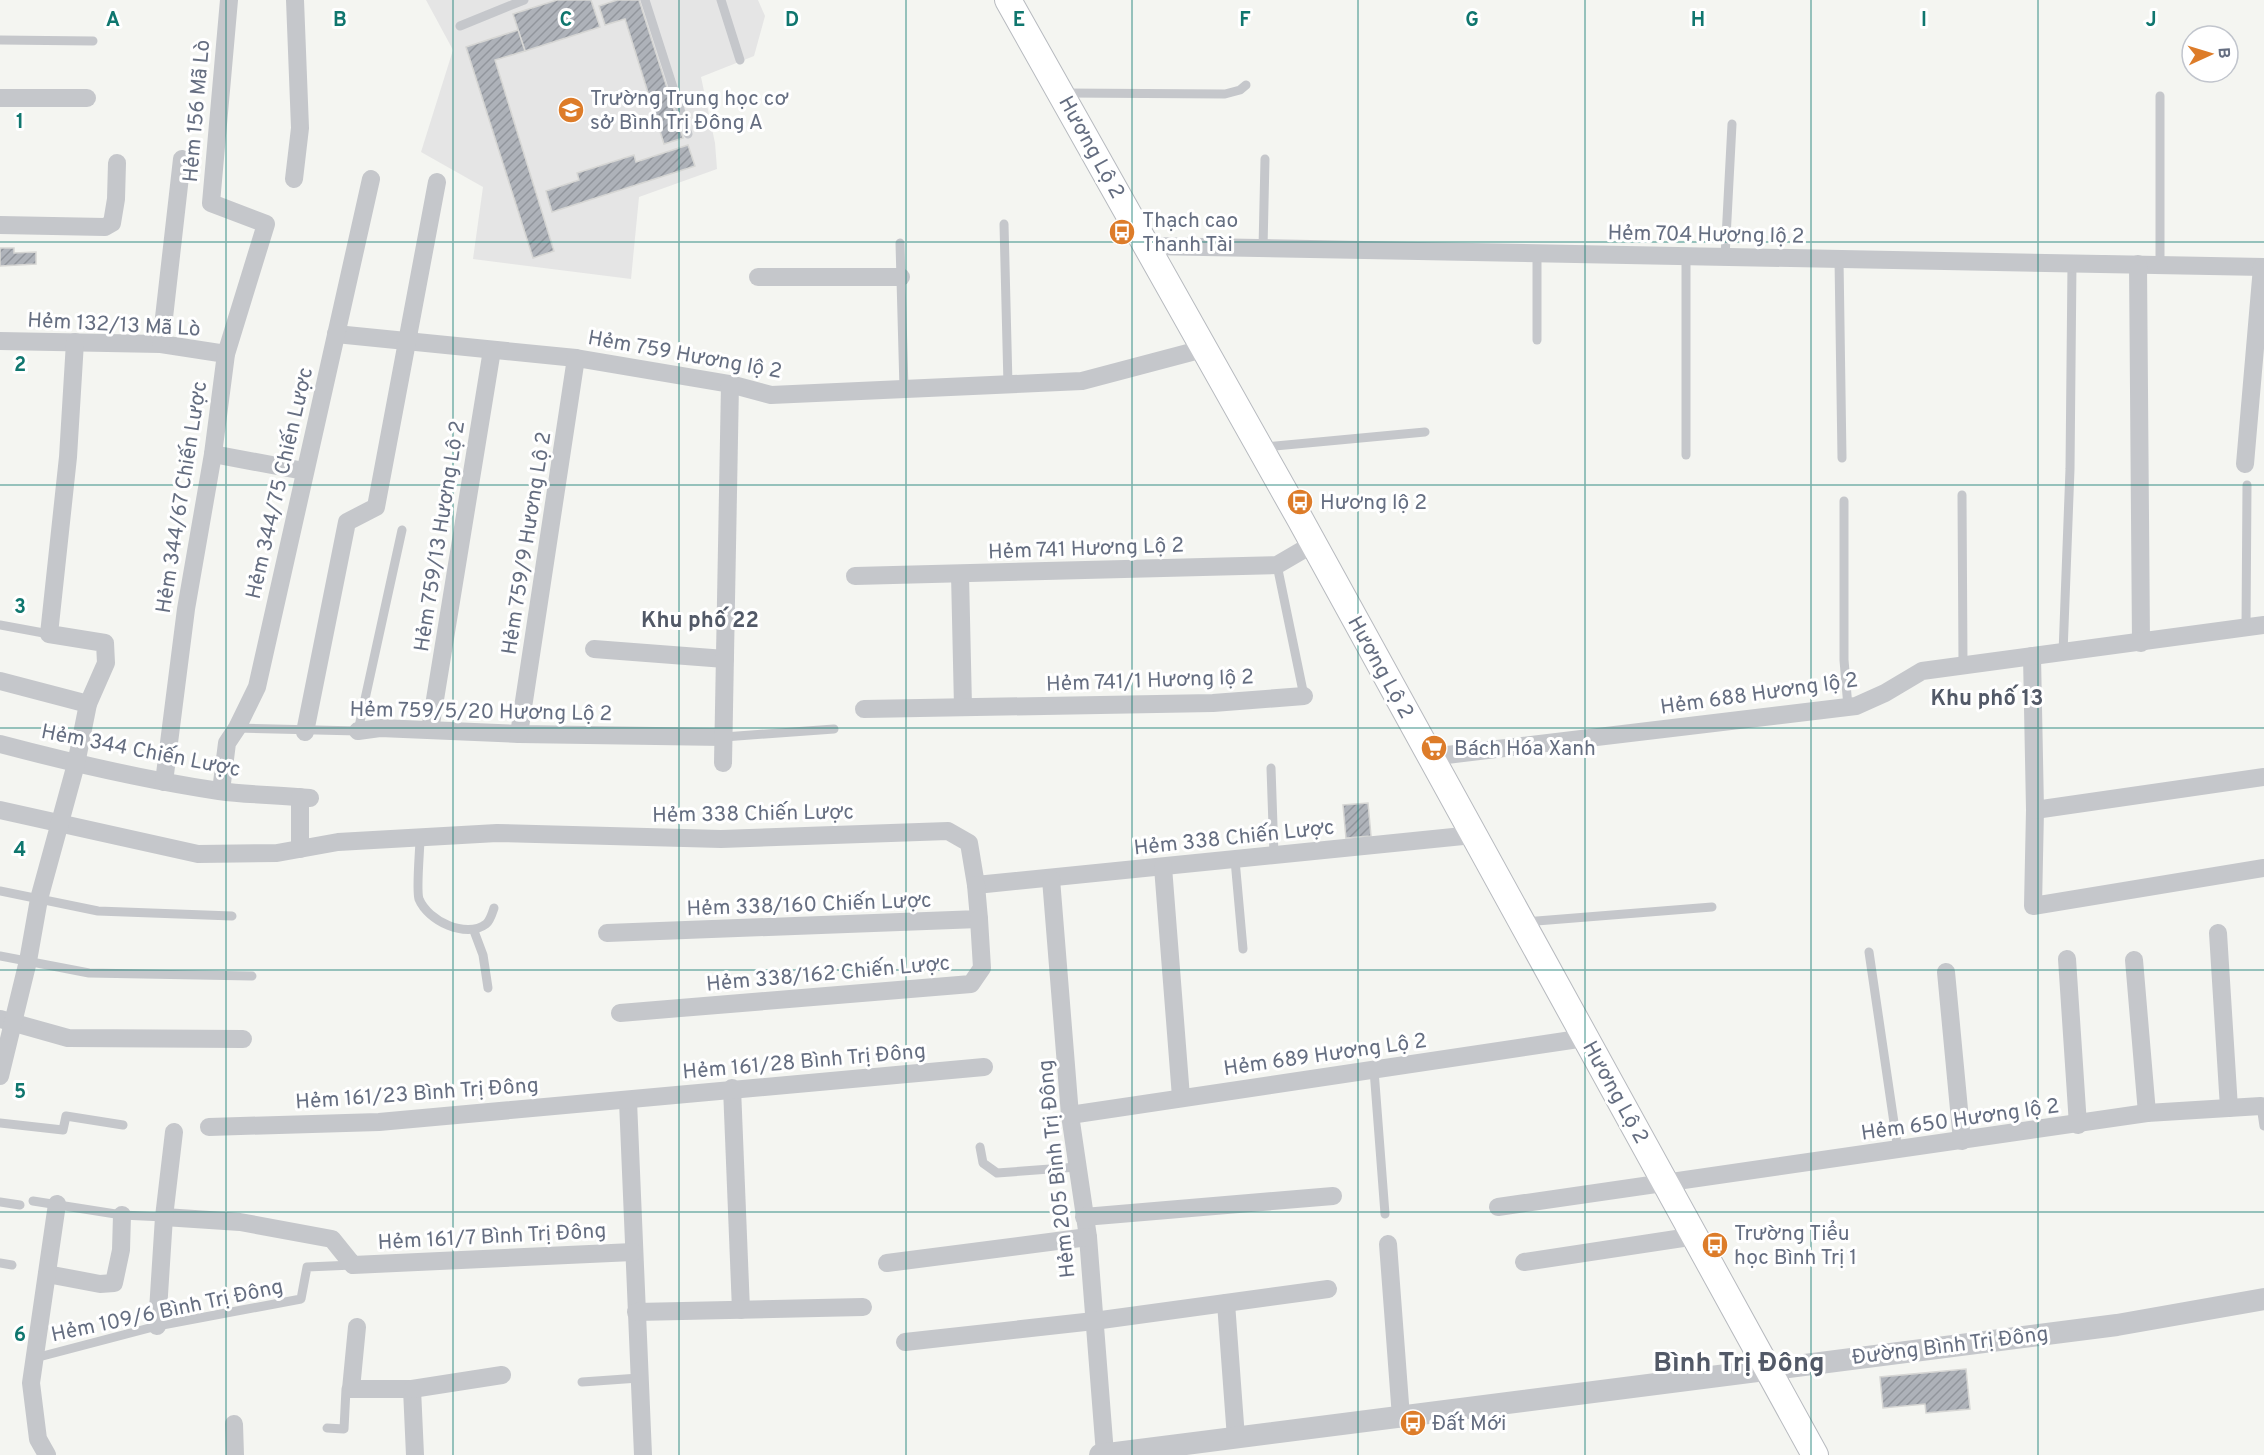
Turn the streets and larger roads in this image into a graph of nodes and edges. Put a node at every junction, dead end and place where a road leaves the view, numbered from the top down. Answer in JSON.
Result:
{"nodes":[{"id":1,"x":229,"y":0,"type":"edge"},
{"id":2,"x":295,"y":0,"type":"edge"},
{"id":3,"x":1008,"y":0,"type":"edge"},
{"id":4,"x":0,"y":98,"type":"edge"},
{"id":5,"x":87,"y":98,"type":"dead end"},
{"id":6,"x":182,"y":159,"type":"dead end"},
{"id":7,"x":117,"y":163,"type":"dead end"},
{"id":8,"x":294,"y":179,"type":"dead end"},
{"id":9,"x":371,"y":179,"type":"dead end"},
{"id":10,"x":437,"y":182,"type":"dead end"},
{"id":11,"x":178,"y":203,"type":"junction"},
{"id":12,"x":211,"y":204,"type":"junction"},
{"id":13,"x":266,"y":224,"type":"joint"},
{"id":14,"x":0,"y":225,"type":"edge"},
{"id":15,"x":1148,"y":246,"type":"junction"},
{"id":16,"x":2138,"y":264,"type":"junction"},
{"id":17,"x":2263,"y":267,"type":"edge"},
{"id":18,"x":758,"y":277,"type":"dead end"},
{"id":19,"x":901,"y":277,"type":"road end"},
{"id":20,"x":336,"y":333,"type":"junction"},
{"id":21,"x":407,"y":339,"type":"junction"},
{"id":22,"x":0,"y":341,"type":"edge"},
{"id":23,"x":75,"y":342,"type":"junction"},
{"id":24,"x":161,"y":344,"type":"junction"},
{"id":25,"x":1203,"y":349,"type":"junction"},
{"id":26,"x":492,"y":350,"type":"junction"},
{"id":27,"x":226,"y":354,"type":"junction"},
{"id":28,"x":576,"y":358,"type":"junction"},
{"id":29,"x":729,"y":384,"type":"junction"},
{"id":30,"x":213,"y":454,"type":"junction"},
{"id":31,"x":2245,"y":464,"type":"dead end"},
{"id":32,"x":304,"y":471,"type":"junction"},
{"id":33,"x":1313,"y":544,"type":"junction"},
{"id":34,"x":960,"y":574,"type":"junction"},
{"id":35,"x":855,"y":576,"type":"dead end"},
{"id":36,"x":2255,"y":627,"type":"edge"},
{"id":37,"x":2140,"y":643,"type":"junction"},
{"id":38,"x":594,"y":649,"type":"dead end"},
{"id":39,"x":2032,"y":656,"type":"junction"},
{"id":40,"x":725,"y":659,"type":"junction"},
{"id":41,"x":0,"y":681,"type":"edge"},
{"id":42,"x":1304,"y":696,"type":"road end"},
{"id":43,"x":88,"y":704,"type":"junction"},
{"id":44,"x":963,"y":707,"type":"junction"},
{"id":45,"x":864,"y":709,"type":"dead end"},
{"id":46,"x":430,"y":730,"type":"junction"},
{"id":47,"x":357,"y":731,"type":"road end"},
{"id":48,"x":305,"y":732,"type":"road end"},
{"id":49,"x":519,"y":734,"type":"junction"},
{"id":50,"x":724,"y":737,"type":"junction"},
{"id":51,"x":0,"y":744,"type":"edge"},
{"id":52,"x":1430,"y":757,"type":"junction"},
{"id":53,"x":723,"y":763,"type":"dead end"},
{"id":54,"x":76,"y":764,"type":"junction"},
{"id":55,"x":2264,"y":777,"type":"edge"},
{"id":56,"x":164,"y":782,"type":"junction"},
{"id":57,"x":221,"y":791,"type":"junction"},
{"id":58,"x":0,"y":810,"type":"edge"},
{"id":59,"x":2035,"y":810,"type":"junction"},
{"id":60,"x":59,"y":823,"type":"junction"},
{"id":61,"x":1473,"y":835,"type":"junction"},
{"id":62,"x":300,"y":849,"type":"junction"},
{"id":63,"x":1163,"y":867,"type":"junction"},
{"id":64,"x":2264,"y":868,"type":"edge"},
{"id":65,"x":1051,"y":879,"type":"junction"},
{"id":66,"x":976,"y":885,"type":"junction"},
{"id":67,"x":979,"y":919,"type":"junction"},
{"id":68,"x":607,"y":933,"type":"dead end"},
{"id":69,"x":2218,"y":933,"type":"dead end"},
{"id":70,"x":2067,"y":959,"type":"dead end"},
{"id":71,"x":2134,"y":960,"type":"dead end"},
{"id":72,"x":1947,"y":972,"type":"dead end"},
{"id":73,"x":620,"y":1013,"type":"dead end"},
{"id":74,"x":6,"y":1021,"type":"edge"},
{"id":75,"x":1585,"y":1038,"type":"junction"},
{"id":76,"x":243,"y":1039,"type":"dead end"},
{"id":77,"x":984,"y":1067,"type":"dead end"},
{"id":78,"x":0,"y":1076,"type":"edge"},
{"id":79,"x":732,"y":1088,"type":"junction"},
{"id":80,"x":1181,"y":1097,"type":"junction"},
{"id":81,"x":628,"y":1101,"type":"junction"},
{"id":82,"x":2261,"y":1106,"type":"road end"},
{"id":83,"x":2229,"y":1108,"type":"junction"},
{"id":84,"x":2147,"y":1113,"type":"junction"},
{"id":85,"x":1070,"y":1115,"type":"junction"},
{"id":86,"x":2078,"y":1125,"type":"junction"},
{"id":87,"x":209,"y":1127,"type":"dead end"},
{"id":88,"x":174,"y":1132,"type":"dead end"},
{"id":89,"x":1962,"y":1141,"type":"junction"},
{"id":90,"x":1666,"y":1183,"type":"junction"},
{"id":91,"x":1333,"y":1196,"type":"dead end"},
{"id":92,"x":57,"y":1204,"type":"road end"},
{"id":93,"x":1498,"y":1207,"type":"dead end"},
{"id":94,"x":122,"y":1215,"type":"road end"},
{"id":95,"x":164,"y":1217,"type":"junction"},
{"id":96,"x":1084,"y":1217,"type":"junction"},
{"id":97,"x":1696,"y":1236,"type":"junction"},
{"id":98,"x":1088,"y":1237,"type":"junction"},
{"id":99,"x":1388,"y":1244,"type":"dead end"},
{"id":100,"x":633,"y":1252,"type":"junction"},
{"id":101,"x":1524,"y":1262,"type":"dead end"},
{"id":102,"x":887,"y":1263,"type":"dead end"},
{"id":103,"x":46,"y":1274,"type":"junction"},
{"id":104,"x":1328,"y":1289,"type":"dead end"},
{"id":105,"x":2264,"y":1299,"type":"edge"},
{"id":106,"x":1226,"y":1303,"type":"junction"},
{"id":107,"x":863,"y":1307,"type":"dead end"},
{"id":108,"x":741,"y":1310,"type":"junction"},
{"id":109,"x":636,"y":1312,"type":"junction"},
{"id":110,"x":1094,"y":1321,"type":"junction"},
{"id":111,"x":157,"y":1326,"type":"road end"},
{"id":112,"x":357,"y":1327,"type":"dead end"},
{"id":113,"x":905,"y":1342,"type":"dead end"},
{"id":114,"x":1767,"y":1368,"type":"junction"},
{"id":115,"x":502,"y":1375,"type":"dead end"},
{"id":116,"x":412,"y":1389,"type":"junction"},
{"id":117,"x":1401,"y":1417,"type":"junction"},
{"id":118,"x":234,"y":1424,"type":"dead end"},
{"id":119,"x":1236,"y":1438,"type":"junction"},
{"id":120,"x":1174,"y":1451,"type":"edge"},
{"id":121,"x":1105,"y":1454,"type":"edge"},
{"id":122,"x":47,"y":1455,"type":"edge"},
{"id":123,"x":235,"y":1455,"type":"edge"},
{"id":124,"x":414,"y":1455,"type":"edge"},
{"id":125,"x":643,"y":1455,"type":"edge"},
{"id":126,"x":1100,"y":1455,"type":"edge"},
{"id":127,"x":1815,"y":1455,"type":"edge"}],
"edges":[{"from":1,"to":12,"type":"street","name":"Hẻm 156 Mã Lò"},
{"from":2,"to":8,"type":"street"},
{"from":3,"to":15,"type":"main road","name":"Hương Lộ 2"},
{"from":4,"to":5,"type":"street"},
{"from":6,"to":11,"type":"street"},
{"from":7,"to":14,"type":"street"},
{"from":9,"to":20,"type":"street","name":"Hẻm 344/75 Chiến Lược"},
{"from":10,"to":21,"type":"street"},
{"from":11,"to":12,"type":"street"},
{"from":11,"to":24,"type":"street"},
{"from":12,"to":13,"type":"street","name":"Hẻm 156 Mã Lò"},
{"from":13,"to":27,"type":"street","name":"Hẻm 344/67 Chiến Lược"},
{"from":15,"to":16,"type":"street","name":"Hẻm 704 Hương lộ 2"},
{"from":15,"to":25,"type":"main road","name":"Hương Lộ 2"},
{"from":16,"to":17,"type":"street","name":"Hẻm 704 Hương lộ 2"},
{"from":16,"to":37,"type":"street"},
{"from":17,"to":31,"type":"street"},
{"from":18,"to":19,"type":"street"},
{"from":20,"to":21,"type":"street","name":"Hẻm 759 Hương lộ 2"},
{"from":20,"to":32,"type":"street","name":"Hẻm 344/75 Chiến Lược"},
{"from":21,"to":26,"type":"street","name":"Hẻm 759 Hương lộ 2"},
{"from":21,"to":48,"type":"street"},
{"from":22,"to":23,"type":"street","name":"Hẻm 132/13 Mã Lò"},
{"from":23,"to":24,"type":"street","name":"Hẻm 132/13 Mã Lò"},
{"from":23,"to":43,"type":"street"},
{"from":24,"to":27,"type":"street","name":"Hẻm 132/13 Mã Lò"},
{"from":25,"to":29,"type":"street","name":"Hẻm 759 Hương lộ 2"},
{"from":25,"to":33,"type":"main road","name":"Hương Lộ 2"},
{"from":26,"to":28,"type":"street","name":"Hẻm 759 Hương lộ 2"},
{"from":26,"to":46,"type":"street","name":"Hẻm 759/13 Hương Lộ 2"},
{"from":27,"to":30,"type":"street","name":"Hẻm 344/67 Chiến Lược"},
{"from":28,"to":29,"type":"street","name":"Hẻm 759 Hương lộ 2"},
{"from":28,"to":49,"type":"street","name":"Hẻm 759/9 Hương Lộ 2"},
{"from":29,"to":40,"type":"street"},
{"from":30,"to":32,"type":"street"},
{"from":30,"to":56,"type":"street","name":"Hẻm 344/67 Chiến Lược"},
{"from":32,"to":57,"type":"street","name":"Hẻm 344/75 Chiến Lược"},
{"from":33,"to":34,"type":"street","name":"Hẻm 741 Hương Lộ 2"},
{"from":33,"to":52,"type":"main road","name":"Hương Lộ 2"},
{"from":34,"to":35,"type":"street","name":"Hẻm 741 Hương Lộ 2"},
{"from":34,"to":44,"type":"street"},
{"from":36,"to":37,"type":"street","name":"Hẻm 688 Hương lộ 2"},
{"from":37,"to":39,"type":"street","name":"Hẻm 688 Hương lộ 2"},
{"from":38,"to":40,"type":"street"},
{"from":39,"to":52,"type":"street","name":"Hẻm 688 Hương lộ 2"},
{"from":39,"to":59,"type":"street"},
{"from":40,"to":50,"type":"street"},
{"from":41,"to":43,"type":"street"},
{"from":42,"to":44,"type":"street","name":"Hẻm 741/1 Hương lộ 2"},
{"from":43,"to":54,"type":"street"},
{"from":44,"to":45,"type":"street","name":"Hẻm 741/1 Hương lộ 2"},
{"from":46,"to":47,"type":"street","name":"Hẻm 759/5/20 Hương Lộ 2"},
{"from":46,"to":49,"type":"street","name":"Hẻm 759/5/20 Hương Lộ 2"},
{"from":49,"to":50,"type":"street","name":"Hẻm 759/5/20 Hương Lộ 2"},
{"from":50,"to":53,"type":"street"},
{"from":51,"to":54,"type":"street","name":"Hẻm 344 Chiến Lược"},
{"from":52,"to":61,"type":"main road","name":"Hương Lộ 2"},
{"from":54,"to":56,"type":"street","name":"Hẻm 344 Chiến Lược"},
{"from":54,"to":60,"type":"street"},
{"from":55,"to":59,"type":"street"},
{"from":56,"to":57,"type":"street","name":"Hẻm 344 Chiến Lược"},
{"from":57,"to":62,"type":"street","name":"Hẻm 344 Chiến Lược"},
{"from":58,"to":60,"type":"street","name":"Hẻm 338 Chiến Lược"},
{"from":59,"to":64,"type":"street"},
{"from":60,"to":62,"type":"street","name":"Hẻm 338 Chiến Lược"},
{"from":60,"to":74,"type":"street"},
{"from":61,"to":63,"type":"street","name":"Hẻm 338 Chiến Lược"},
{"from":61,"to":75,"type":"main road","name":"Hương Lộ 2"},
{"from":62,"to":66,"type":"street","name":"Hẻm 338 Chiến Lược"},
{"from":63,"to":65,"type":"street","name":"Hẻm 338 Chiến Lược"},
{"from":63,"to":80,"type":"street"},
{"from":65,"to":66,"type":"street","name":"Hẻm 338 Chiến Lược"},
{"from":65,"to":85,"type":"street","name":"Hẻm 205 Bình Trị Đông"},
{"from":66,"to":67,"type":"street"},
{"from":67,"to":68,"type":"street","name":"Hẻm 338/160 Chiến Lược"},
{"from":67,"to":73,"type":"street","name":"Hẻm 338/162 Chiến Lược"},
{"from":69,"to":83,"type":"street"},
{"from":70,"to":86,"type":"street"},
{"from":71,"to":84,"type":"street"},
{"from":72,"to":89,"type":"street"},
{"from":74,"to":76,"type":"street"},
{"from":74,"to":78,"type":"street"},
{"from":75,"to":80,"type":"street","name":"Hẻm 689 Hương Lộ 2"},
{"from":75,"to":90,"type":"main road","name":"Hương Lộ 2"},
{"from":77,"to":79,"type":"street","name":"Hẻm 161/28 Bình Trị Đông"},
{"from":79,"to":81,"type":"street","name":"Hẻm 161/28 Bình Trị Đông"},
{"from":79,"to":108,"type":"street"},
{"from":80,"to":85,"type":"street","name":"Hẻm 689 Hương Lộ 2"},
{"from":81,"to":87,"type":"street","name":"Hẻm 161/23 Bình Trị Đông"},
{"from":81,"to":100,"type":"street"},
{"from":82,"to":83,"type":"street","name":"Hẻm 650 Hương lộ 2"},
{"from":83,"to":84,"type":"street","name":"Hẻm 650 Hương lộ 2"},
{"from":84,"to":86,"type":"street","name":"Hẻm 650 Hương lộ 2"},
{"from":85,"to":96,"type":"street","name":"Hẻm 205 Bình Trị Đông"},
{"from":86,"to":89,"type":"street","name":"Hẻm 650 Hương lộ 2"},
{"from":88,"to":95,"type":"street"},
{"from":89,"to":90,"type":"street","name":"Hẻm 650 Hương lộ 2"},
{"from":90,"to":93,"type":"street","name":"Hẻm 650 Hương lộ 2"},
{"from":90,"to":97,"type":"main road","name":"Hương Lộ 2"},
{"from":91,"to":96,"type":"street"},
{"from":92,"to":103,"type":"street"},
{"from":94,"to":103,"type":"street"},
{"from":95,"to":100,"type":"street","name":"Hẻm 161/7 Bình Trị Đông"},
{"from":95,"to":111,"type":"street"},
{"from":96,"to":98,"type":"street","name":"Hẻm 205 Bình Trị Đông"},
{"from":97,"to":101,"type":"street"},
{"from":97,"to":114,"type":"main road","name":"Hương Lộ 2"},
{"from":98,"to":102,"type":"street"},
{"from":98,"to":110,"type":"street","name":"Hẻm 205 Bình Trị Đông"},
{"from":99,"to":117,"type":"street"},
{"from":100,"to":109,"type":"street"},
{"from":103,"to":122,"type":"street"},
{"from":104,"to":106,"type":"street"},
{"from":105,"to":114,"type":"street","name":"Đường Bình Trị Đông"},
{"from":106,"to":110,"type":"street"},
{"from":106,"to":119,"type":"street"},
{"from":107,"to":108,"type":"street"},
{"from":108,"to":109,"type":"street"},
{"from":109,"to":125,"type":"street"},
{"from":110,"to":113,"type":"street"},
{"from":110,"to":121,"type":"street","name":"Hẻm 205 Bình Trị Đông"},
{"from":112,"to":116,"type":"street"},
{"from":114,"to":117,"type":"street","name":"Đường Bình Trị Đông"},
{"from":114,"to":127,"type":"main road"},
{"from":115,"to":116,"type":"street"},
{"from":116,"to":124,"type":"street"},
{"from":117,"to":119,"type":"street","name":"Đường Bình Trị Đông"},
{"from":118,"to":123,"type":"street"},
{"from":119,"to":120,"type":"street","name":"Đường Bình Trị Đông"},
{"from":120,"to":121,"type":"street","name":"Đường Bình Trị Đông"},
{"from":121,"to":126,"type":"street","name":"Đường Bình Trị Đông"}]}
